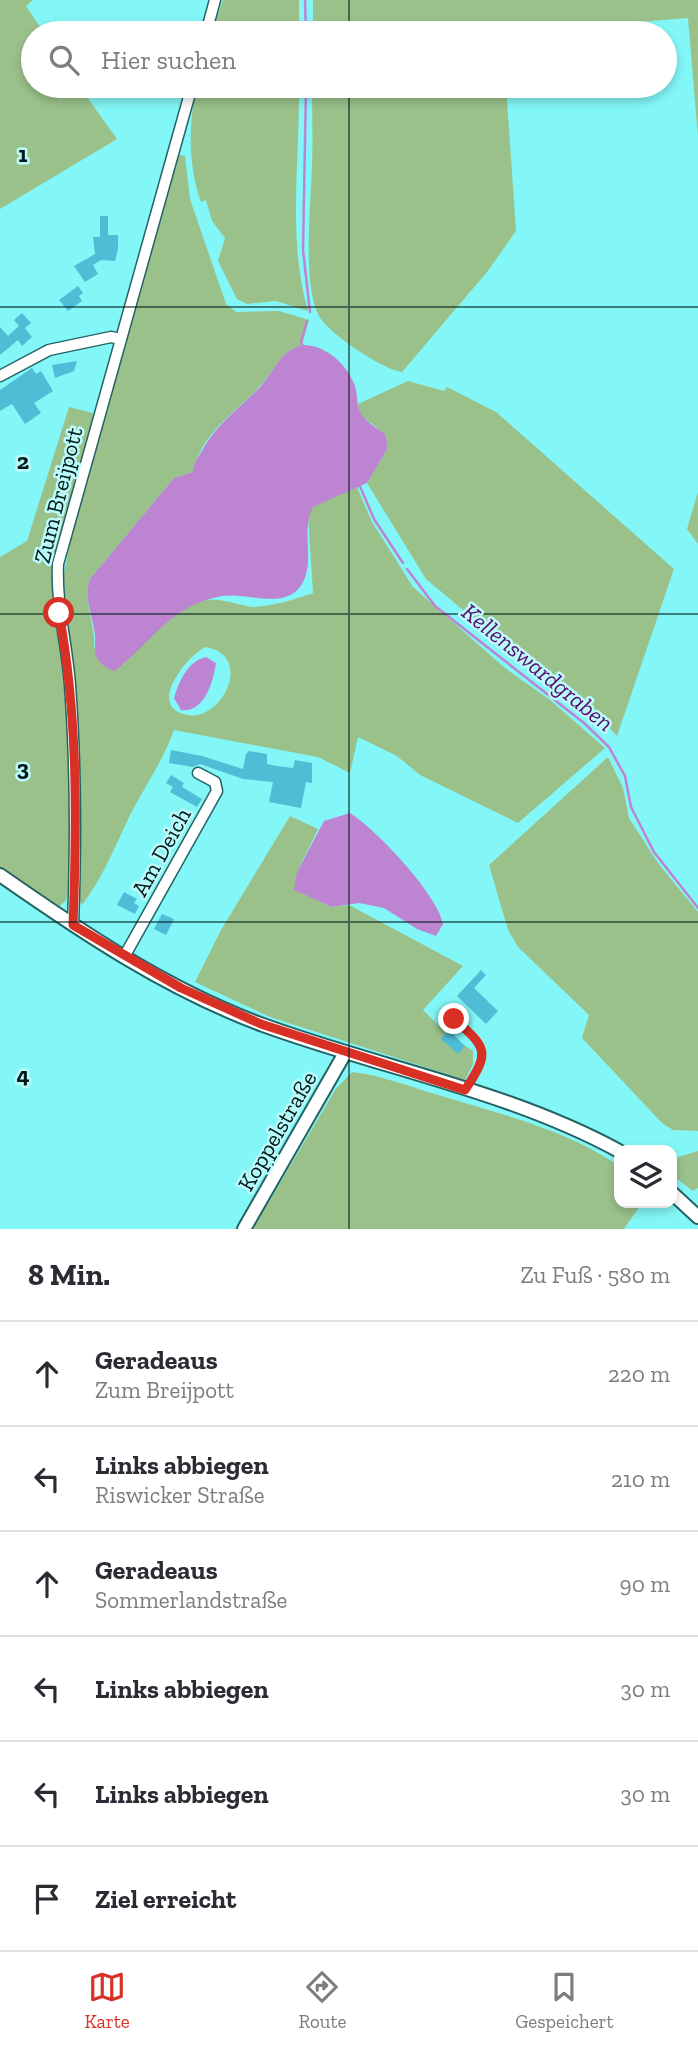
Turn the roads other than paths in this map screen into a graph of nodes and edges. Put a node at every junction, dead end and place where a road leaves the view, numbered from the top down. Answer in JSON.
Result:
{"nodes":[{"id":1,"x":215,"y":0,"type":"edge"},
{"id":2,"x":209,"y":21,"type":"edge"},
{"id":3,"x":189,"y":98,"type":"edge"},
{"id":4,"x":121,"y":339,"type":"junction"},
{"id":5,"x":0,"y":376,"type":"edge"},
{"id":6,"x":198,"y":773,"type":"dead end"},
{"id":7,"x":0,"y":876,"type":"edge"},
{"id":8,"x":73,"y":925,"type":"junction"},
{"id":9,"x":124,"y":957,"type":"junction"},
{"id":10,"x":454,"y":1019,"type":"dead end"},
{"id":11,"x":345,"y":1053,"type":"junction"},
{"id":12,"x":465,"y":1090,"type":"junction"},
{"id":13,"x":614,"y":1149,"type":"edge"},
{"id":14,"x":677,"y":1198,"type":"edge"},
{"id":15,"x":698,"y":1217,"type":"edge"},
{"id":16,"x":244,"y":1229,"type":"edge"}],
"edges":[{"from":1,"to":2,"type":"street"},
{"from":3,"to":4,"type":"street","name":"Zum Breijpott"},
{"from":4,"to":5,"type":"street"},
{"from":4,"to":8,"type":"street","name":"Zum Breijpott"},
{"from":6,"to":9,"type":"street","name":"Am Deich"},
{"from":7,"to":8,"type":"street"},
{"from":8,"to":9,"type":"street"},
{"from":9,"to":11,"type":"street"},
{"from":10,"to":12,"type":"lane"},
{"from":11,"to":12,"type":"street"},
{"from":11,"to":16,"type":"street","name":"Koppelstraße"},
{"from":12,"to":13,"type":"street"},
{"from":14,"to":15,"type":"street"}]}
